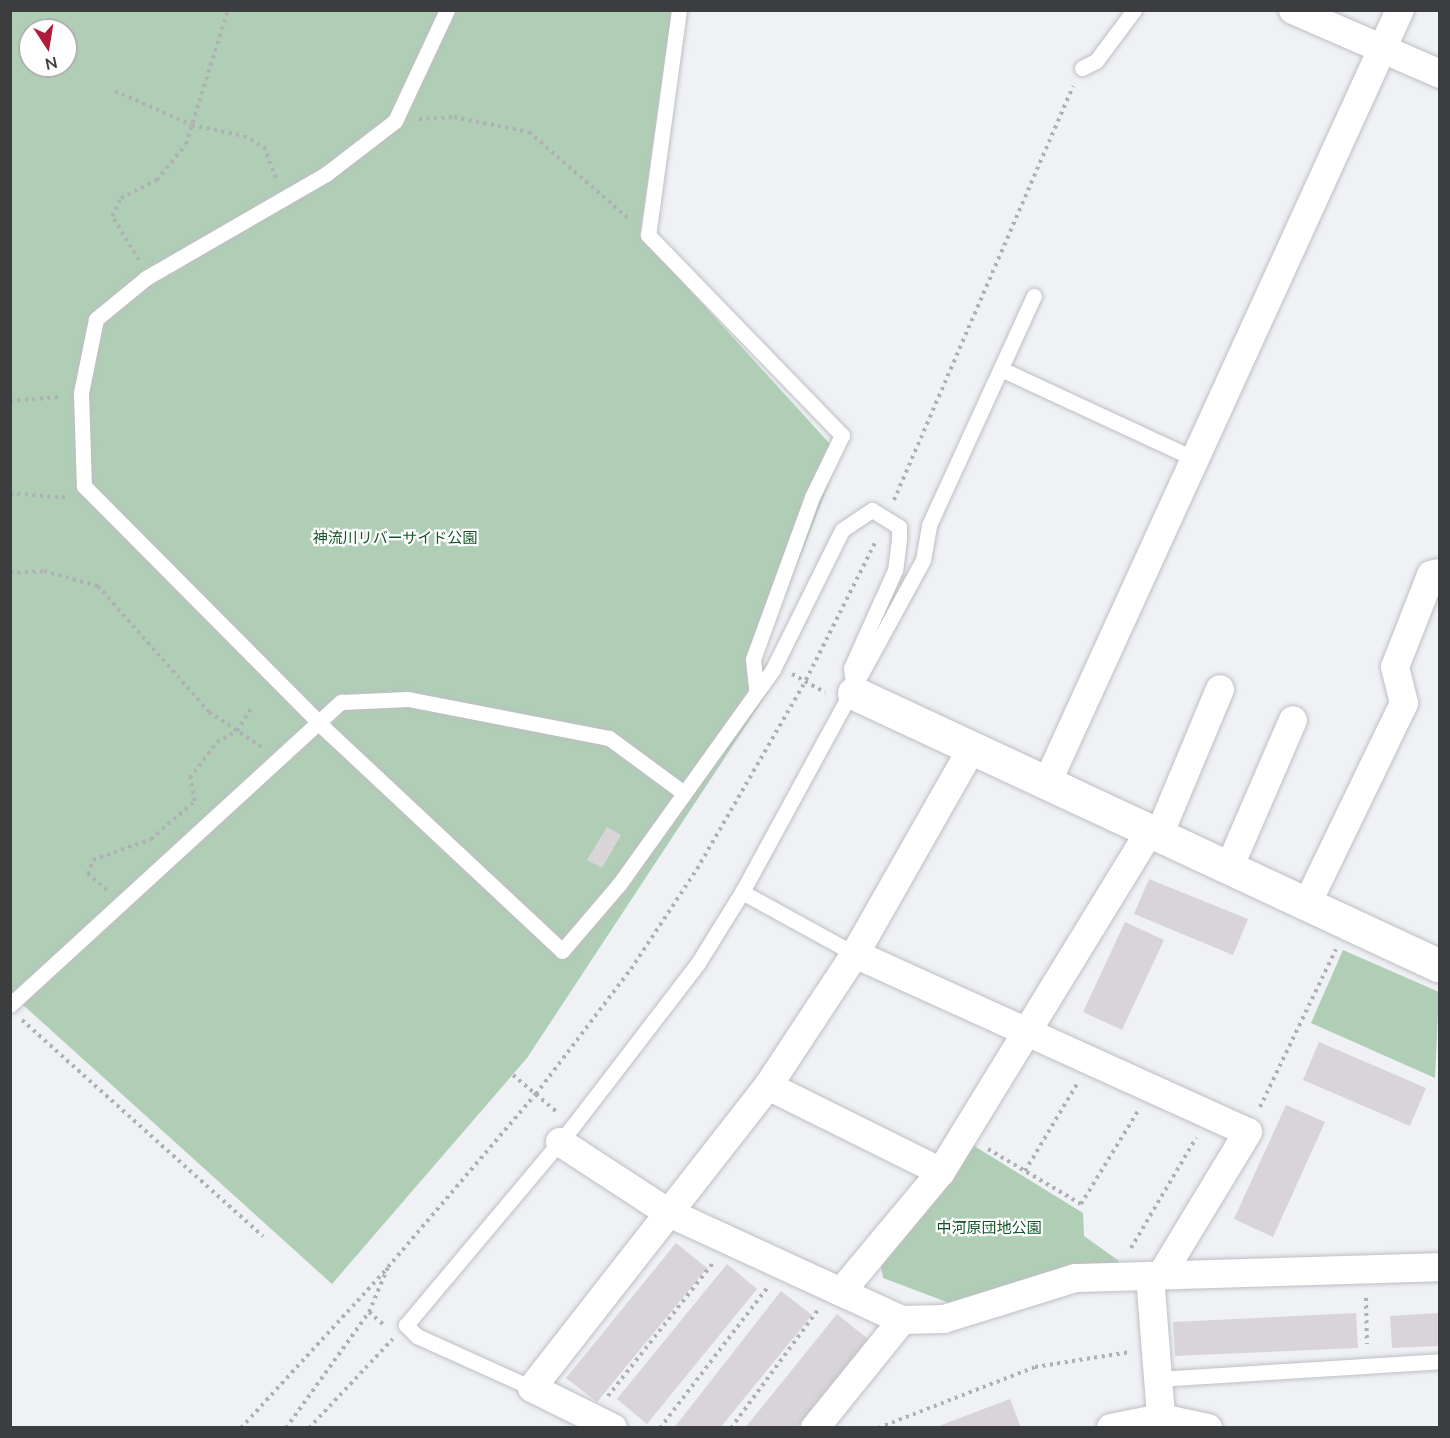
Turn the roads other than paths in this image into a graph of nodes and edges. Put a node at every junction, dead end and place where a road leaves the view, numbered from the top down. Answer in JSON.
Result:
{"nodes":[{"id":1,"x":447,"y":10,"type":"edge"},
{"id":2,"x":679,"y":10,"type":"edge"},
{"id":3,"x":1134,"y":10,"type":"edge"},
{"id":4,"x":1293,"y":10,"type":"edge"},
{"id":5,"x":1400,"y":10,"type":"edge"},
{"id":6,"x":1383,"y":48,"type":"junction"},
{"id":7,"x":1082,"y":68,"type":"dead end"},
{"id":8,"x":1440,"y":74,"type":"edge"},
{"id":9,"x":1034,"y":296,"type":"dead end"},
{"id":10,"x":1001,"y":369,"type":"junction"},
{"id":11,"x":1195,"y":459,"type":"junction"},
{"id":12,"x":1440,"y":573,"type":"edge"},
{"id":13,"x":1220,"y":689,"type":"dead end"},
{"id":14,"x":756,"y":690,"type":"junction"},
{"id":15,"x":854,"y":693,"type":"junction"},
{"id":16,"x":1293,"y":720,"type":"dead end"},
{"id":17,"x":317,"y":721,"type":"junction"},
{"id":18,"x":972,"y":748,"type":"junction"},
{"id":19,"x":1047,"y":783,"type":"junction"},
{"id":20,"x":684,"y":793,"type":"junction"},
{"id":21,"x":1154,"y":833,"type":"junction"},
{"id":22,"x":1229,"y":868,"type":"junction"},
{"id":23,"x":742,"y":892,"type":"junction"},
{"id":24,"x":1307,"y":904,"type":"junction"},
{"id":25,"x":855,"y":954,"type":"junction"},
{"id":26,"x":1440,"y":966,"type":"edge"},
{"id":27,"x":15,"y":1011,"type":"edge"},
{"id":28,"x":1029,"y":1029,"type":"junction"},
{"id":29,"x":768,"y":1086,"type":"junction"},
{"id":30,"x":567,"y":1134,"type":"junction"},
{"id":31,"x":941,"y":1172,"type":"junction"},
{"id":32,"x":667,"y":1212,"type":"junction"},
{"id":33,"x":1440,"y":1267,"type":"edge"},
{"id":34,"x":1156,"y":1275,"type":"junction"},
{"id":35,"x":838,"y":1290,"type":"junction"},
{"id":36,"x":902,"y":1320,"type":"junction"},
{"id":37,"x":1440,"y":1361,"type":"edge"},
{"id":38,"x":1157,"y":1379,"type":"junction"},
{"id":39,"x":532,"y":1388,"type":"junction"},
{"id":40,"x":601,"y":1423,"type":"edge"},
{"id":41,"x":1161,"y":1423,"type":"edge"},
{"id":42,"x":815,"y":1428,"type":"edge"},
{"id":43,"x":1111,"y":1428,"type":"edge"},
{"id":44,"x":1208,"y":1428,"type":"edge"}],
"edges":[{"from":1,"to":17,"type":"lane"},
{"from":2,"to":14,"type":"lane"},
{"from":3,"to":7,"type":"lane"},
{"from":4,"to":6,"type":"street"},
{"from":5,"to":6,"type":"street"},
{"from":6,"to":8,"type":"street"},
{"from":6,"to":11,"type":"street"},
{"from":9,"to":10,"type":"lane"},
{"from":10,"to":11,"type":"lane"},
{"from":10,"to":15,"type":"lane"},
{"from":11,"to":19,"type":"street"},
{"from":12,"to":24,"type":"street"},
{"from":13,"to":21,"type":"street"},
{"from":14,"to":15,"type":"lane"},
{"from":14,"to":20,"type":"lane"},
{"from":15,"to":18,"type":"street"},
{"from":15,"to":23,"type":"lane"},
{"from":16,"to":22,"type":"street"},
{"from":17,"to":20,"type":"lane"},
{"from":17,"to":20,"type":"lane"},
{"from":17,"to":27,"type":"lane"},
{"from":18,"to":19,"type":"street"},
{"from":18,"to":25,"type":"street"},
{"from":19,"to":21,"type":"street"},
{"from":21,"to":22,"type":"street"},
{"from":21,"to":28,"type":"street"},
{"from":22,"to":24,"type":"street"},
{"from":23,"to":25,"type":"lane"},
{"from":23,"to":30,"type":"lane"},
{"from":24,"to":26,"type":"street"},
{"from":25,"to":28,"type":"street"},
{"from":25,"to":29,"type":"street"},
{"from":28,"to":31,"type":"street"},
{"from":28,"to":34,"type":"street"},
{"from":29,"to":31,"type":"street"},
{"from":29,"to":32,"type":"street"},
{"from":30,"to":32,"type":"street"},
{"from":30,"to":39,"type":"lane"},
{"from":31,"to":35,"type":"street"},
{"from":32,"to":35,"type":"street"},
{"from":32,"to":39,"type":"street"},
{"from":33,"to":34,"type":"street"},
{"from":34,"to":36,"type":"street"},
{"from":34,"to":38,"type":"street"},
{"from":35,"to":36,"type":"street"},
{"from":36,"to":42,"type":"street"},
{"from":37,"to":38,"type":"lane"},
{"from":38,"to":41,"type":"street"},
{"from":39,"to":40,"type":"street"},
{"from":41,"to":43,"type":"street"},
{"from":41,"to":44,"type":"street"}]}
